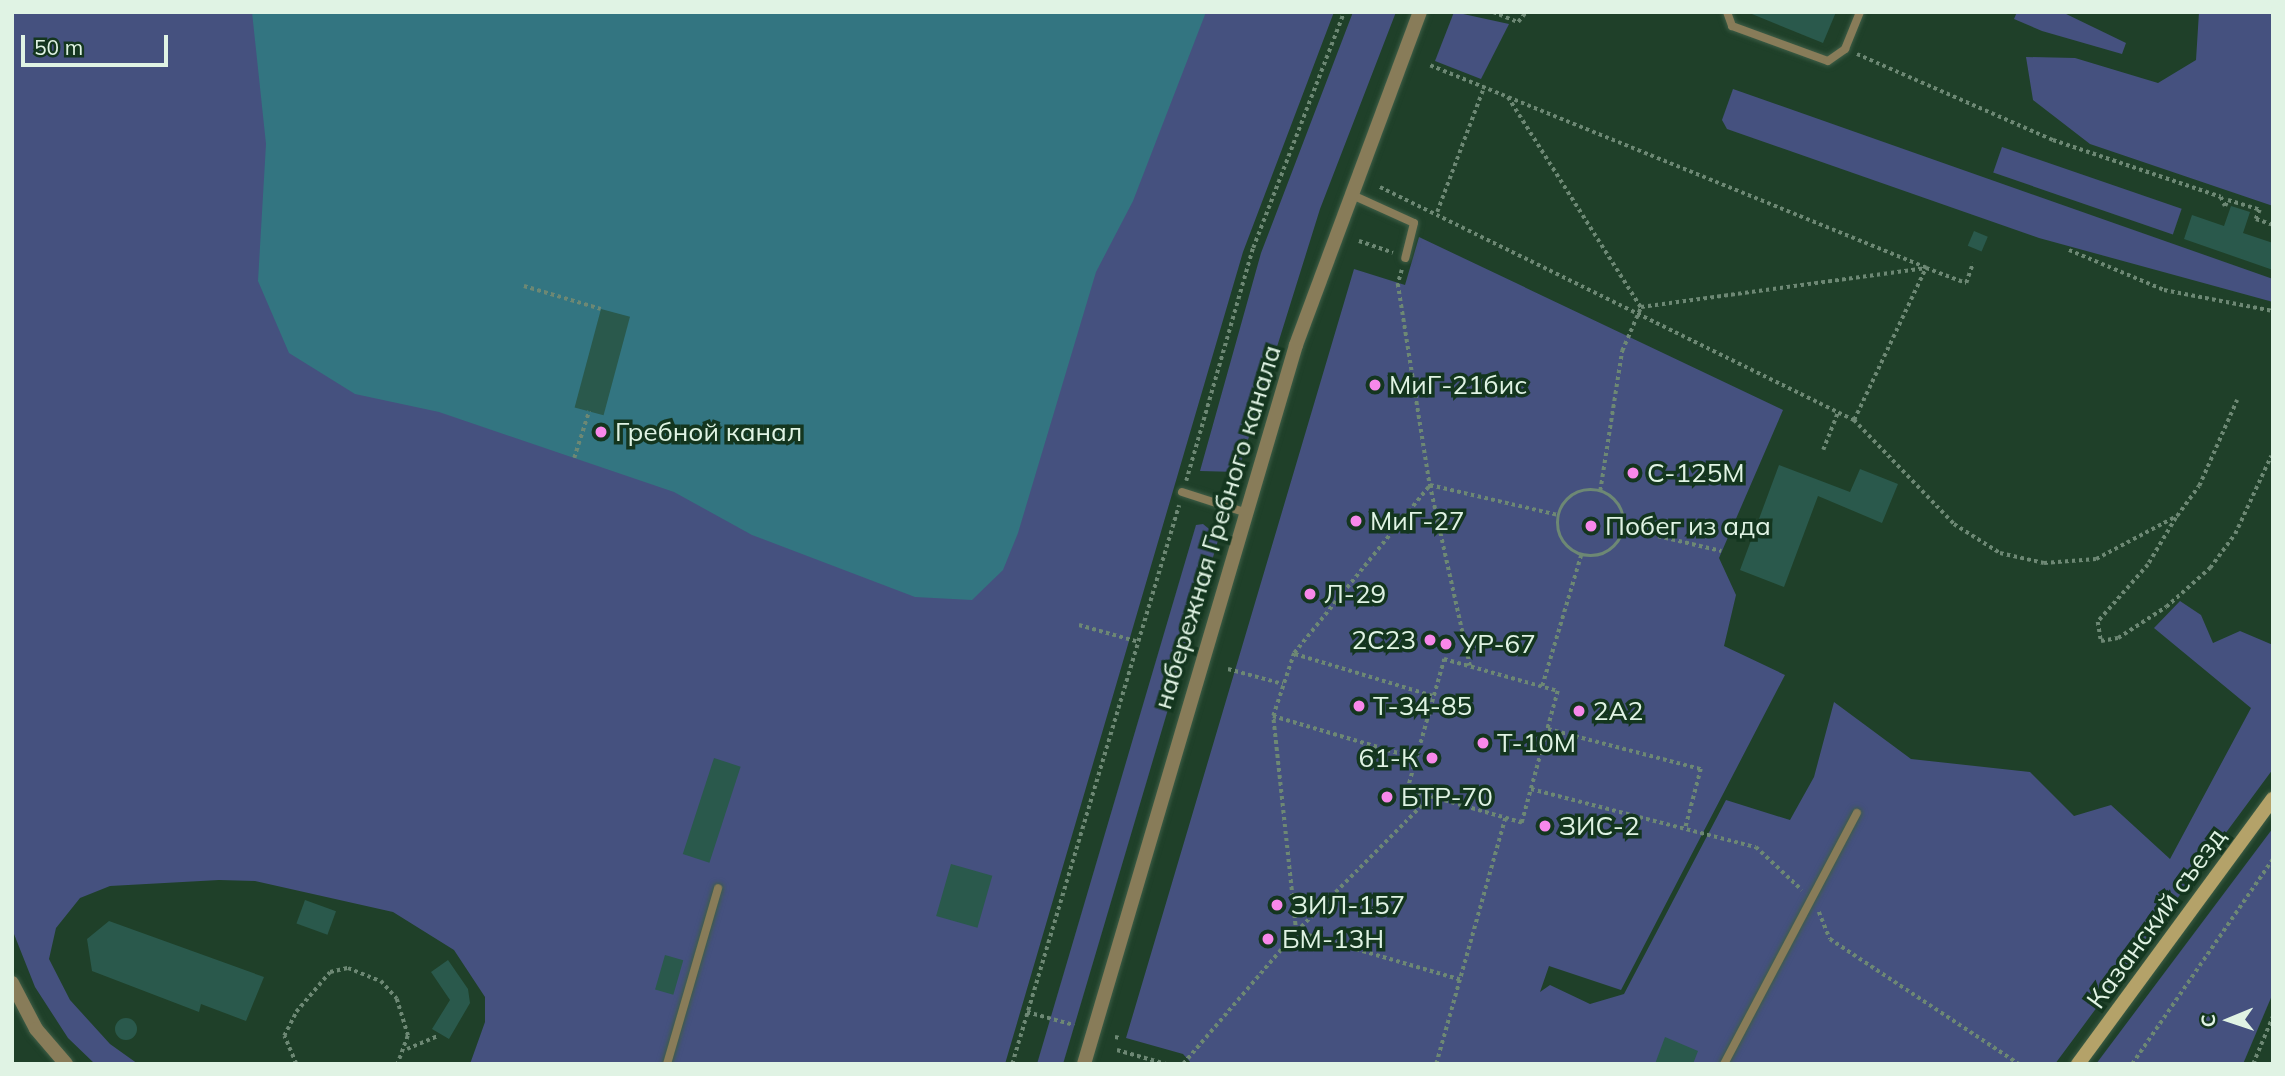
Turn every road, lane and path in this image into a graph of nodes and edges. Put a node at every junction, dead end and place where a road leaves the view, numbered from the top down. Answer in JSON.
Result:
{"nodes":[{"id":1,"x":1344,"y":12,"type":"edge"},
{"id":2,"x":1420,"y":12,"type":"edge"},
{"id":3,"x":1493,"y":12,"type":"edge"},
{"id":4,"x":1527,"y":12,"type":"edge"},
{"id":5,"x":1727,"y":12,"type":"edge"},
{"id":6,"x":1860,"y":12,"type":"edge"},
{"id":7,"x":1845,"y":50,"type":"junction"},
{"id":8,"x":1428,"y":65,"type":"dead end"},
{"id":9,"x":1485,"y":87,"type":"junction"},
{"id":10,"x":1508,"y":97,"type":"junction"},
{"id":11,"x":1380,"y":187,"type":"dead end"},
{"id":12,"x":1350,"y":194,"type":"junction"},
{"id":13,"x":1437,"y":212,"type":"junction"},
{"id":14,"x":2273,"y":225,"type":"edge"},
{"id":15,"x":1359,"y":241,"type":"dead end"},
{"id":16,"x":2069,"y":250,"type":"dead end"},
{"id":17,"x":1405,"y":258,"type":"junction"},
{"id":18,"x":1973,"y":263,"type":"dead end"},
{"id":19,"x":1926,"y":268,"type":"junction"},
{"id":20,"x":524,"y":286,"type":"dead end"},
{"id":21,"x":601,"y":309,"type":"dead end"},
{"id":22,"x":1640,"y":309,"type":"junction"},
{"id":23,"x":2273,"y":310,"type":"edge"},
{"id":24,"x":2237,"y":400,"type":"dead end"},
{"id":25,"x":589,"y":411,"type":"dead end"},
{"id":26,"x":1838,"y":412,"type":"junction"},
{"id":27,"x":1854,"y":420,"type":"junction"},
{"id":28,"x":1823,"y":450,"type":"dead end"},
{"id":29,"x":2271,"y":456,"type":"dead end"},
{"id":30,"x":574,"y":458,"type":"dead end"},
{"id":31,"x":1430,"y":485,"type":"junction"},
{"id":32,"x":1600,"y":491,"type":"junction"},
{"id":33,"x":1182,"y":492,"type":"junction"},
{"id":34,"x":1247,"y":513,"type":"junction"},
{"id":35,"x":1558,"y":515,"type":"junction"},
{"id":36,"x":2177,"y":516,"type":"junction"},
{"id":37,"x":1624,"y":528,"type":"junction"},
{"id":38,"x":1721,"y":551,"type":"dead end"},
{"id":39,"x":1581,"y":555,"type":"junction"},
{"id":40,"x":1079,"y":625,"type":"dead end"},
{"id":41,"x":1139,"y":642,"type":"junction"},
{"id":42,"x":1294,"y":653,"type":"junction"},
{"id":43,"x":1470,"y":666,"type":"junction"},
{"id":44,"x":1228,"y":669,"type":"dead end"},
{"id":45,"x":1283,"y":684,"type":"junction"},
{"id":46,"x":1542,"y":687,"type":"junction"},
{"id":47,"x":1433,"y":696,"type":"junction"},
{"id":48,"x":1273,"y":716,"type":"junction"},
{"id":49,"x":1548,"y":729,"type":"junction"},
{"id":50,"x":1416,"y":758,"type":"junction"},
{"id":51,"x":1531,"y":789,"type":"junction"},
{"id":52,"x":1430,"y":797,"type":"junction"},
{"id":53,"x":2273,"y":799,"type":"edge"},
{"id":54,"x":1857,"y":813,"type":"dead end"},
{"id":55,"x":1505,"y":818,"type":"junction"},
{"id":56,"x":1685,"y":830,"type":"junction"},
{"id":57,"x":2273,"y":859,"type":"edge"},
{"id":58,"x":1059,"y":876,"type":"dead end"},
{"id":59,"x":1066,"y":878,"type":"junction"},
{"id":60,"x":718,"y":888,"type":"dead end"},
{"id":61,"x":1814,"y":901,"type":"junction"},
{"id":62,"x":1296,"y":932,"type":"junction"},
{"id":63,"x":1460,"y":980,"type":"junction"},
{"id":64,"x":12,"y":983,"type":"edge"},
{"id":65,"x":1027,"y":1012,"type":"junction"},
{"id":66,"x":2273,"y":1016,"type":"edge"},
{"id":67,"x":1074,"y":1025,"type":"dead end"},
{"id":68,"x":437,"y":1035,"type":"dead end"},
{"id":69,"x":407,"y":1049,"type":"junction"},
{"id":70,"x":1117,"y":1050,"type":"dead end"},
{"id":71,"x":400,"y":1063,"type":"edge"},
{"id":72,"x":66,"y":1064,"type":"edge"},
{"id":73,"x":296,"y":1064,"type":"edge"},
{"id":74,"x":667,"y":1064,"type":"edge"},
{"id":75,"x":1012,"y":1064,"type":"edge"},
{"id":76,"x":1084,"y":1064,"type":"edge"},
{"id":77,"x":1166,"y":1064,"type":"edge"},
{"id":78,"x":1183,"y":1064,"type":"edge"},
{"id":79,"x":1436,"y":1064,"type":"edge"},
{"id":80,"x":1724,"y":1064,"type":"edge"},
{"id":81,"x":2019,"y":1064,"type":"edge"},
{"id":82,"x":2078,"y":1064,"type":"edge"},
{"id":83,"x":2132,"y":1064,"type":"edge"},
{"id":84,"x":2253,"y":1064,"type":"edge"}],
"edges":[{"from":1,"to":33,"type":"path"},
{"from":2,"to":12,"type":"street","name":"набережная Гребного канала"},
{"from":3,"to":4,"type":"path"},
{"from":5,"to":7,"type":"lane"},
{"from":6,"to":7,"type":"lane"},
{"from":7,"to":14,"type":"path"},
{"from":8,"to":9,"type":"path"},
{"from":9,"to":10,"type":"path"},
{"from":9,"to":13,"type":"path"},
{"from":10,"to":19,"type":"path"},
{"from":10,"to":22,"type":"path"},
{"from":11,"to":13,"type":"path"},
{"from":12,"to":17,"type":"lane"},
{"from":12,"to":34,"type":"street","name":"набережная Гребного канала"},
{"from":13,"to":22,"type":"path"},
{"from":15,"to":17,"type":"path"},
{"from":16,"to":23,"type":"path"},
{"from":17,"to":31,"type":"path"},
{"from":18,"to":19,"type":"path"},
{"from":19,"to":22,"type":"path"},
{"from":19,"to":27,"type":"path"},
{"from":20,"to":21,"type":"path"},
{"from":22,"to":26,"type":"path"},
{"from":22,"to":32,"type":"path"},
{"from":24,"to":36,"type":"path"},
{"from":25,"to":30,"type":"path"},
{"from":26,"to":27,"type":"path"},
{"from":26,"to":28,"type":"path"},
{"from":27,"to":36,"type":"path"},
{"from":29,"to":36,"type":"path"},
{"from":31,"to":35,"type":"path"},
{"from":31,"to":42,"type":"path"},
{"from":31,"to":43,"type":"path"},
{"from":32,"to":35,"type":"path"},
{"from":32,"to":37,"type":"path"},
{"from":33,"to":34,"type":"lane"},
{"from":33,"to":41,"type":"path"},
{"from":34,"to":76,"type":"street","name":"набережная Гребного канала"},
{"from":35,"to":39,"type":"path"},
{"from":37,"to":38,"type":"path"},
{"from":37,"to":39,"type":"path"},
{"from":39,"to":46,"type":"path"},
{"from":40,"to":41,"type":"path"},
{"from":41,"to":59,"type":"path"},
{"from":42,"to":45,"type":"path"},
{"from":42,"to":47,"type":"path"},
{"from":43,"to":46,"type":"path"},
{"from":43,"to":47,"type":"path"},
{"from":44,"to":45,"type":"path"},
{"from":45,"to":48,"type":"path"},
{"from":46,"to":49,"type":"path"},
{"from":47,"to":50,"type":"path"},
{"from":48,"to":50,"type":"path"},
{"from":48,"to":62,"type":"path"},
{"from":49,"to":51,"type":"path"},
{"from":49,"to":56,"type":"path"},
{"from":50,"to":52,"type":"path"},
{"from":51,"to":55,"type":"path"},
{"from":51,"to":56,"type":"path"},
{"from":52,"to":55,"type":"path"},
{"from":52,"to":62,"type":"path"},
{"from":53,"to":82,"type":"main road","name":"Казанский съезд"},
{"from":54,"to":61,"type":"lane"},
{"from":55,"to":63,"type":"path"},
{"from":56,"to":61,"type":"path"},
{"from":57,"to":83,"type":"path"},
{"from":58,"to":59,"type":"path"},
{"from":59,"to":65,"type":"path"},
{"from":60,"to":74,"type":"lane"},
{"from":61,"to":80,"type":"lane"},
{"from":61,"to":81,"type":"path"},
{"from":62,"to":63,"type":"path"},
{"from":62,"to":78,"type":"path"},
{"from":63,"to":79,"type":"path"},
{"from":64,"to":72,"type":"street"},
{"from":65,"to":67,"type":"path"},
{"from":65,"to":75,"type":"path"},
{"from":66,"to":84,"type":"path"},
{"from":68,"to":69,"type":"path"},
{"from":69,"to":71,"type":"path"},
{"from":69,"to":73,"type":"path"},
{"from":70,"to":77,"type":"path"}]}
